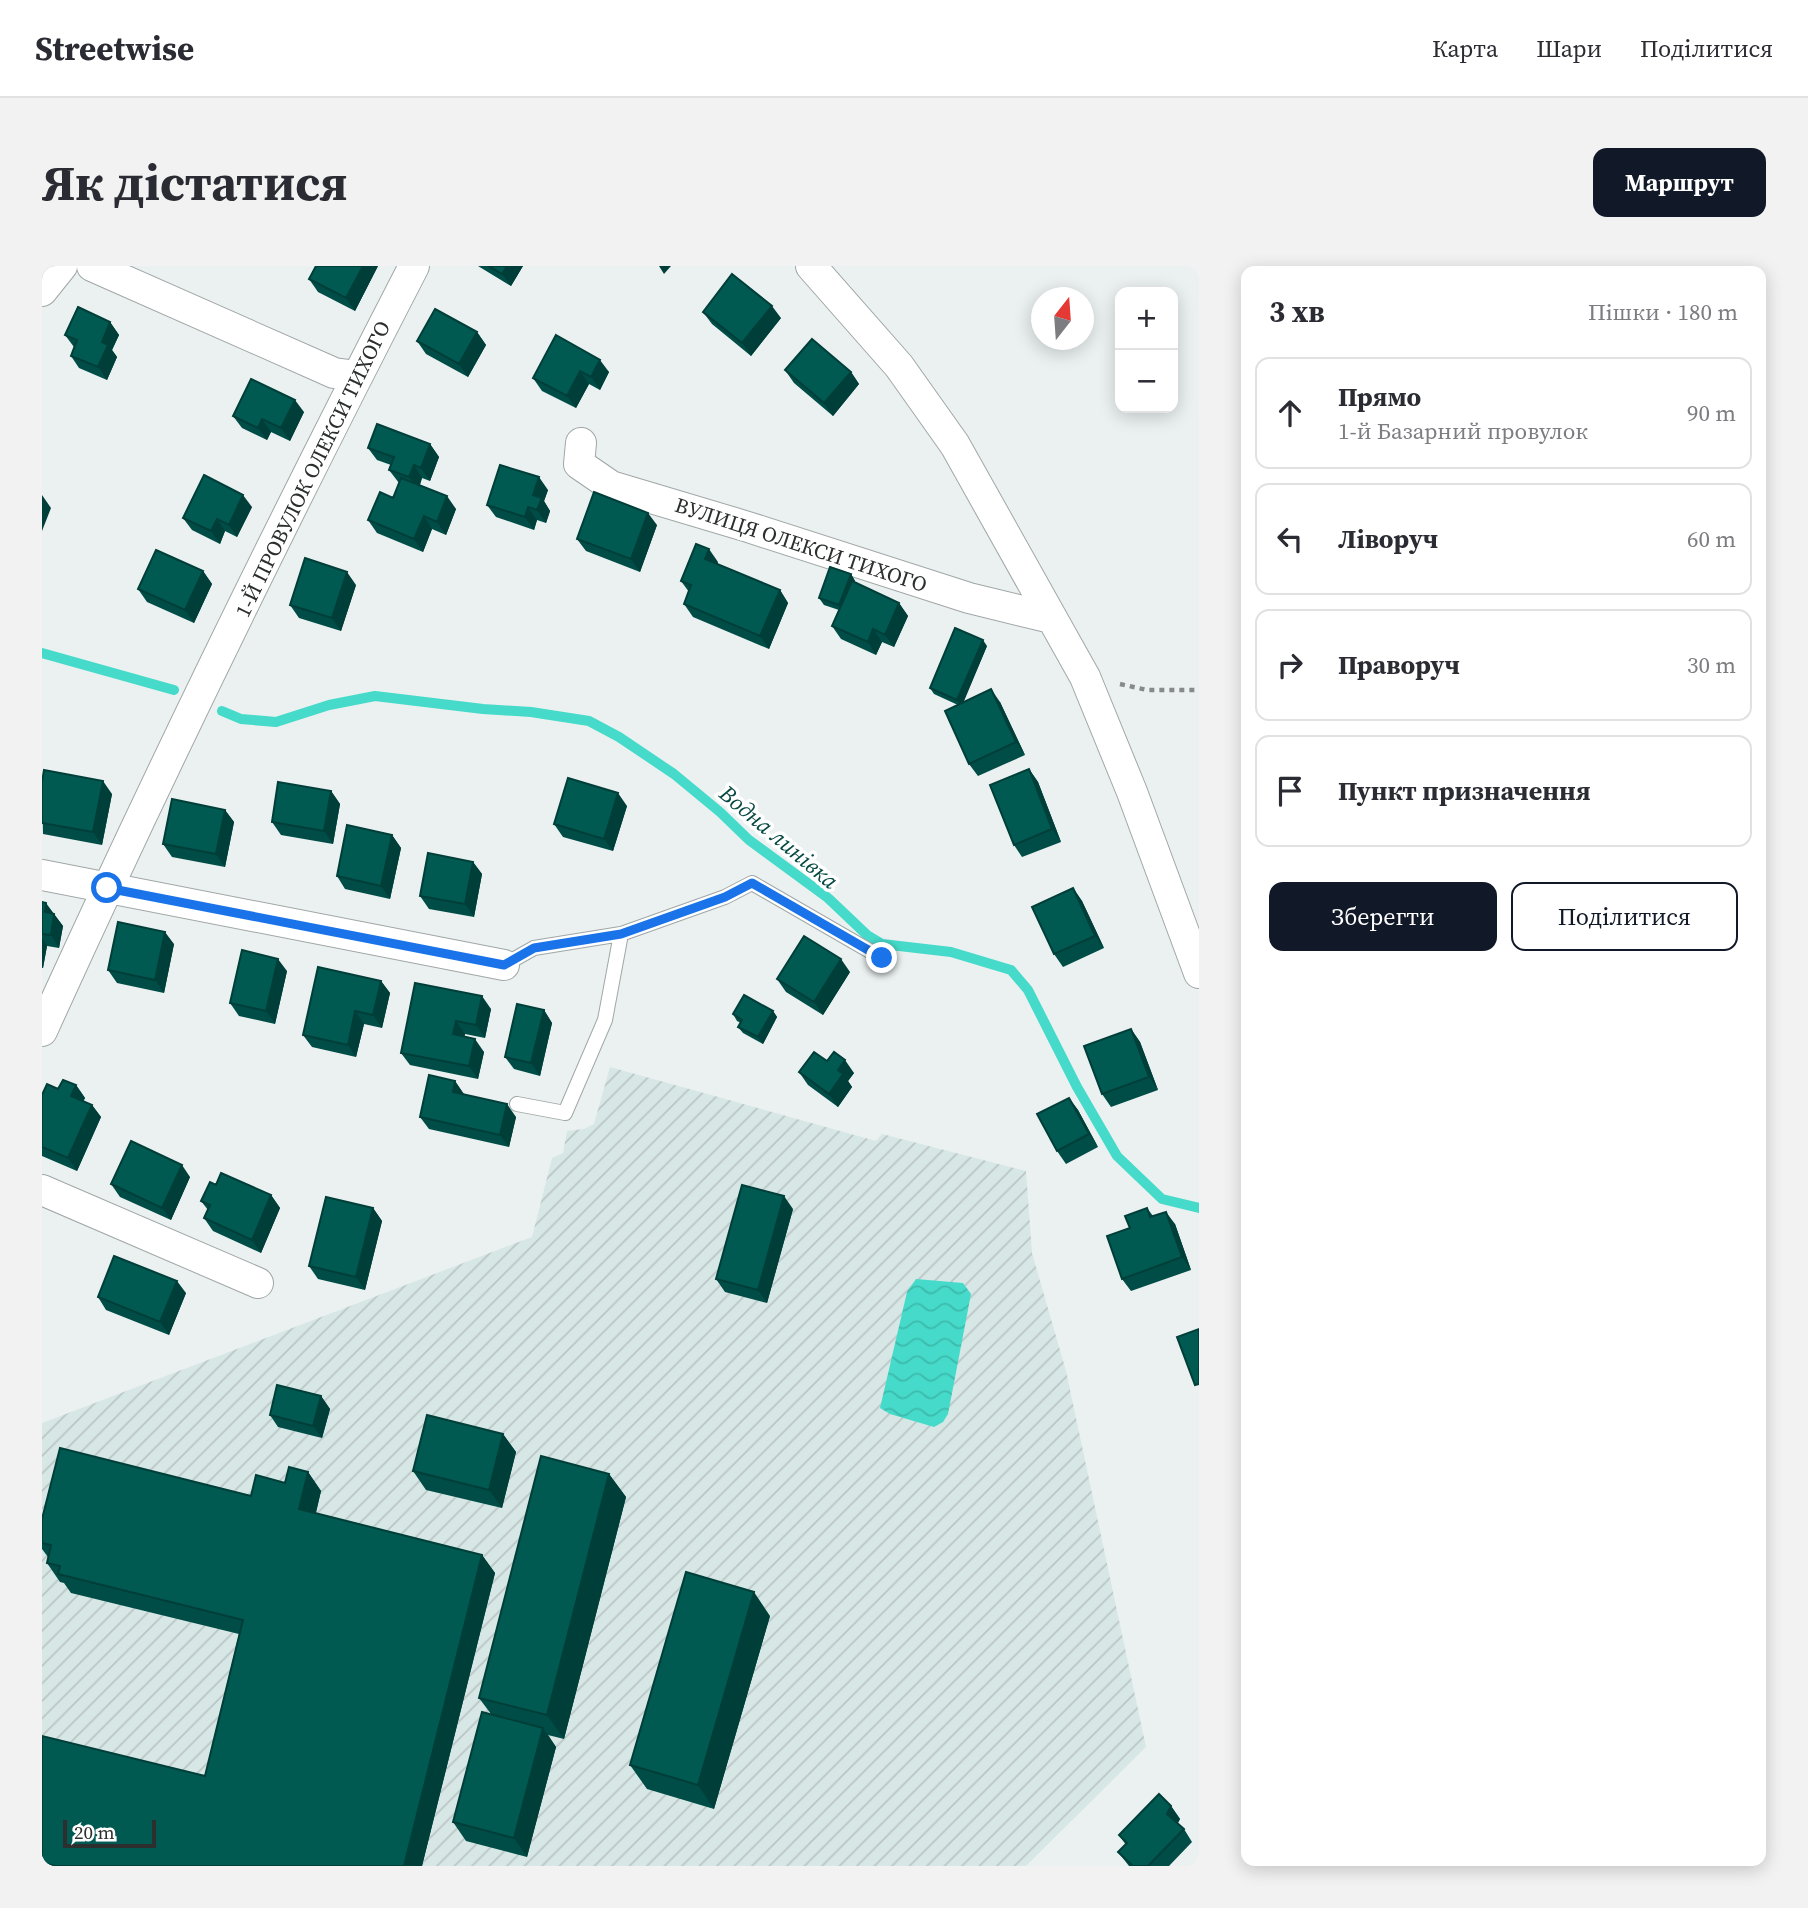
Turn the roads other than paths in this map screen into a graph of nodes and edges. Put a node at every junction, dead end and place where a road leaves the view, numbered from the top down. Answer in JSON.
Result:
{"nodes":[{"id":1,"x":62,"y":266,"type":"edge"},
{"id":2,"x":92,"y":266,"type":"edge"},
{"id":3,"x":414,"y":266,"type":"edge"},
{"id":4,"x":811,"y":266,"type":"edge"},
{"id":5,"x":42,"y":291,"type":"edge"},
{"id":6,"x":357,"y":376,"type":"junction"},
{"id":7,"x":581,"y":443,"type":"dead end"},
{"id":8,"x":1051,"y":618,"type":"junction"},
{"id":9,"x":42,"y":875,"type":"edge"},
{"id":10,"x":107,"y":888,"type":"junction"},
{"id":11,"x":621,"y":934,"type":"junction"},
{"id":12,"x":882,"y":958,"type":"dead end"},
{"id":13,"x":504,"y":965,"type":"joint"},
{"id":14,"x":1199,"y":973,"type":"edge"},
{"id":15,"x":42,"y":1031,"type":"edge"},
{"id":16,"x":517,"y":1104,"type":"dead end"},
{"id":17,"x":42,"y":1190,"type":"edge"},
{"id":18,"x":258,"y":1283,"type":"dead end"}],
"edges":[{"from":1,"to":5,"type":"street"},
{"from":2,"to":6,"type":"street"},
{"from":3,"to":6,"type":"street","name":"1-Й ПРОВУЛОК ОЛЕКСИ ТИХОГО"},
{"from":4,"to":8,"type":"street"},
{"from":6,"to":10,"type":"street","name":"1-Й ПРОВУЛОК ОЛЕКСИ ТИХОГО"},
{"from":7,"to":8,"type":"street","name":"ВУЛИЦЯ ОЛЕКСИ ТИХОГО"},
{"from":8,"to":14,"type":"street"},
{"from":9,"to":10,"type":"street"},
{"from":10,"to":13,"type":"street"},
{"from":10,"to":15,"type":"street","name":"1-Й ПРОВУЛОК ОЛЕКСИ ТИХОГО"},
{"from":11,"to":12,"type":"lane"},
{"from":11,"to":13,"type":"lane"},
{"from":11,"to":16,"type":"lane"},
{"from":17,"to":18,"type":"street"}]}
